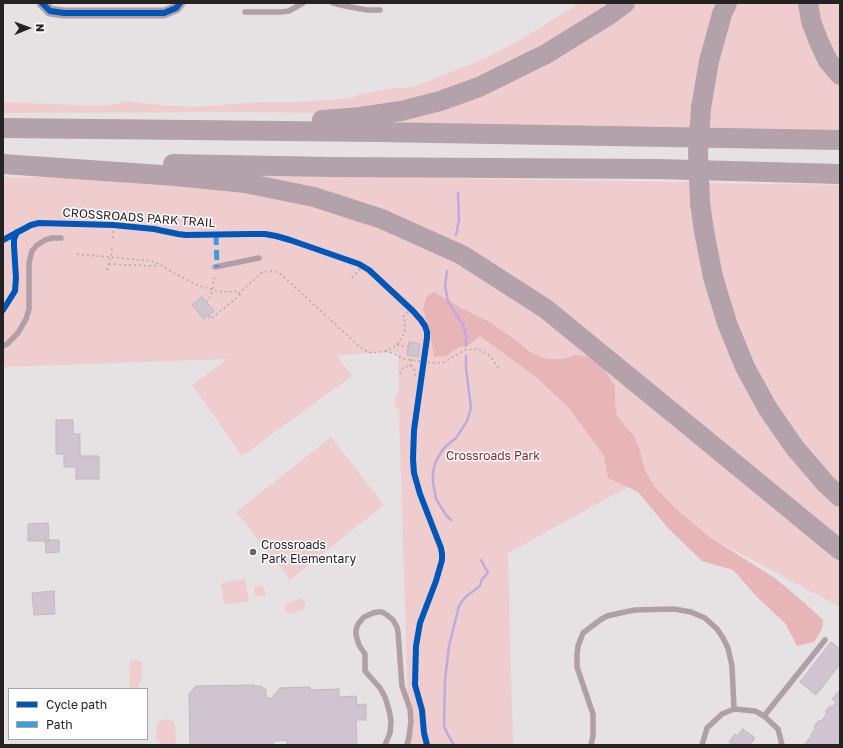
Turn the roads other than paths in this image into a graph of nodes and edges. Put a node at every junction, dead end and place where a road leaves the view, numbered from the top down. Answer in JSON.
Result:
{"nodes":[{"id":1,"x":42,"y":3,"type":"edge"},
{"id":2,"x":180,"y":3,"type":"edge"},
{"id":3,"x":303,"y":3,"type":"edge"},
{"id":4,"x":333,"y":3,"type":"edge"},
{"id":5,"x":625,"y":3,"type":"edge"},
{"id":6,"x":727,"y":3,"type":"edge"},
{"id":7,"x":808,"y":3,"type":"edge"},
{"id":8,"x":380,"y":10,"type":"dead end"},
{"id":9,"x":245,"y":12,"type":"dead end"},
{"id":10,"x":840,"y":75,"type":"edge"},
{"id":11,"x":3,"y":128,"type":"edge"},
{"id":12,"x":193,"y":130,"type":"junction"},
{"id":13,"x":840,"y":140,"type":"edge"},
{"id":14,"x":3,"y":164,"type":"edge"},
{"id":15,"x":840,"y":174,"type":"edge"},
{"id":16,"x":61,"y":238,"type":"dead end"},
{"id":17,"x":259,"y":258,"type":"dead end"},
{"id":18,"x":216,"y":267,"type":"road end"},
{"id":19,"x":3,"y":346,"type":"edge"},
{"id":20,"x":840,"y":497,"type":"edge"},
{"id":21,"x":840,"y":550,"type":"edge"},
{"id":22,"x":825,"y":640,"type":"dead end"},
{"id":23,"x":734,"y":709,"type":"junction"},
{"id":24,"x":764,"y":716,"type":"junction"},
{"id":25,"x":385,"y":745,"type":"edge"},
{"id":26,"x":407,"y":745,"type":"edge"},
{"id":27,"x":591,"y":745,"type":"edge"},
{"id":28,"x":702,"y":745,"type":"edge"},
{"id":29,"x":782,"y":745,"type":"edge"}],
"edges":[{"from":1,"to":2,"type":"street"},
{"from":3,"to":9,"type":"lane"},
{"from":4,"to":8,"type":"lane"},
{"from":5,"to":12,"type":"highway"},
{"from":6,"to":20,"type":"highway","bridge":true},
{"from":7,"to":10,"type":"highway"},
{"from":11,"to":12,"type":"highway"},
{"from":12,"to":13,"type":"highway"},
{"from":14,"to":15,"type":"highway"},
{"from":14,"to":21,"type":"highway"},
{"from":16,"to":19,"type":"lane"},
{"from":17,"to":18,"type":"lane"},
{"from":22,"to":24,"type":"lane"},
{"from":23,"to":24,"type":"lane"},
{"from":23,"to":27,"type":"lane"},
{"from":23,"to":28,"type":"lane"},
{"from":24,"to":29,"type":"lane"},
{"from":25,"to":26,"type":"lane"}]}
